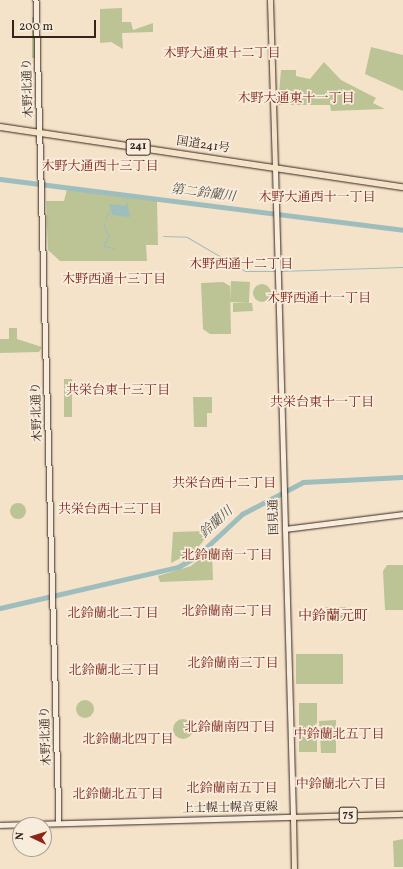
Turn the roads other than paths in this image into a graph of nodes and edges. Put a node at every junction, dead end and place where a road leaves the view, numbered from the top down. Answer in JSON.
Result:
{"nodes":[{"id":1,"x":36,"y":0,"type":"edge"},
{"id":2,"x":270,"y":1,"type":"edge"},
{"id":3,"x":0,"y":127,"type":"edge"},
{"id":4,"x":40,"y":132,"type":"junction"},
{"id":5,"x":275,"y":168,"type":"junction"},
{"id":6,"x":403,"y":187,"type":"edge"},
{"id":7,"x":403,"y":514,"type":"edge"},
{"id":8,"x":285,"y":529,"type":"junction"},
{"id":9,"x":403,"y":814,"type":"edge"},
{"id":10,"x":293,"y":817,"type":"junction"},
{"id":11,"x":59,"y":823,"type":"junction"},
{"id":12,"x":0,"y":825,"type":"edge"},
{"id":13,"x":294,"y":869,"type":"edge"}],
"edges":[{"from":1,"to":4,"type":"street","name":"木野北通り"},
{"from":2,"to":5,"type":"main road"},
{"from":3,"to":4,"type":"highway","name":"国道241号","number":"241"},
{"from":4,"to":5,"type":"highway","name":"国道241号","number":"241"},
{"from":4,"to":11,"type":"street","name":"木野北通り"},
{"from":5,"to":6,"type":"highway","name":"国道241号","number":"241"},
{"from":5,"to":8,"type":"street","name":"国見通"},
{"from":7,"to":8,"type":"street"},
{"from":8,"to":10,"type":"street","name":"国見通"},
{"from":9,"to":10,"type":"main road","number":"75"},
{"from":10,"to":11,"type":"street","name":"上士幌士幌音更線"},
{"from":10,"to":13,"type":"main road"},
{"from":11,"to":12,"type":"street","name":"上士幌士幌音更線"}]}
